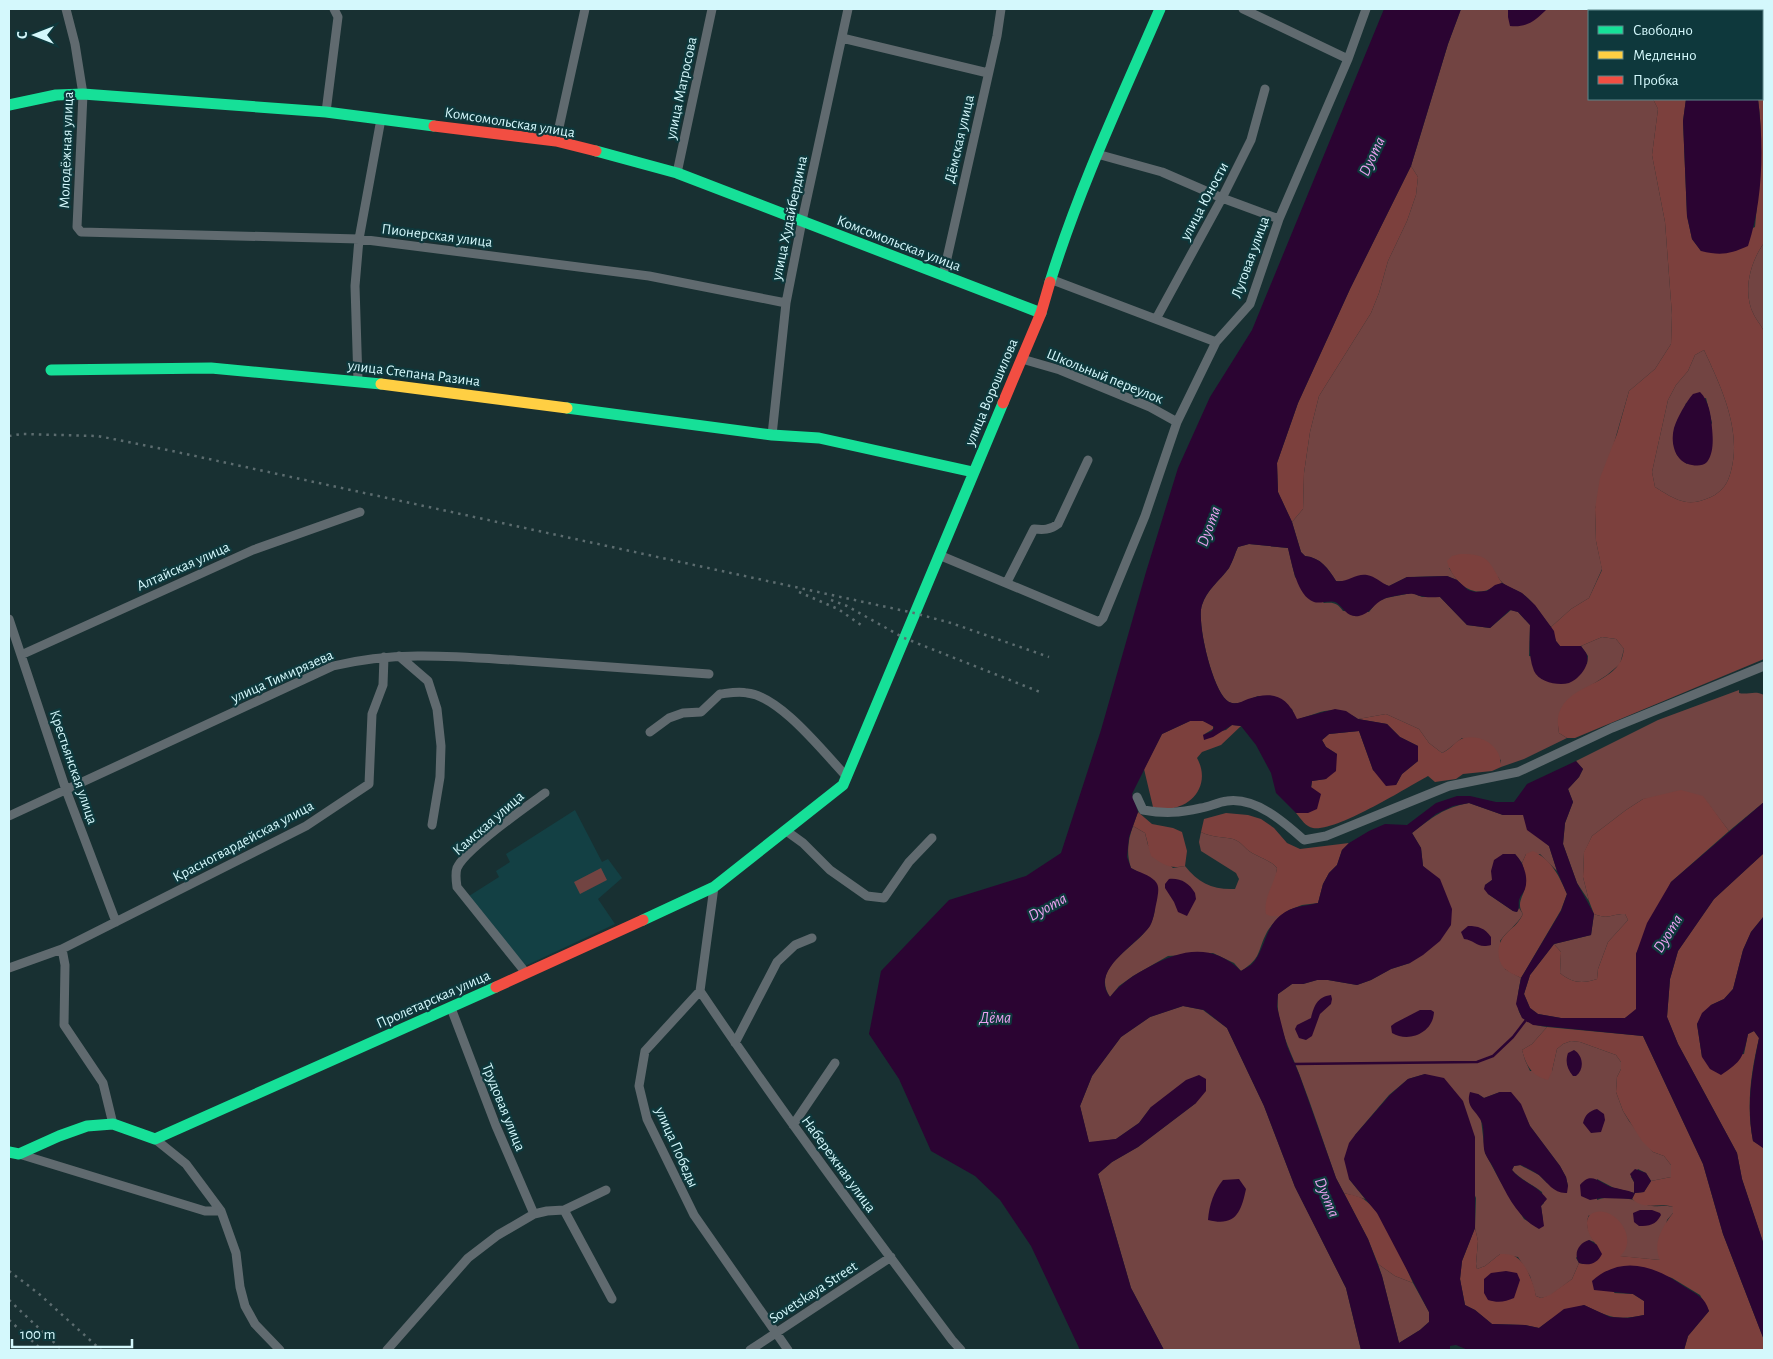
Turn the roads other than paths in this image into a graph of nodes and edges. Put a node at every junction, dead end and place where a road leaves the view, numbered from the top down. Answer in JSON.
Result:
{"nodes":[{"id":1,"x":66,"y":9,"type":"edge"},
{"id":2,"x":334,"y":9,"type":"edge"},
{"id":3,"x":585,"y":9,"type":"edge"},
{"id":4,"x":712,"y":9,"type":"edge"},
{"id":5,"x":848,"y":9,"type":"edge"},
{"id":6,"x":1001,"y":9,"type":"edge"},
{"id":7,"x":1160,"y":9,"type":"edge"},
{"id":8,"x":1243,"y":9,"type":"edge"},
{"id":9,"x":1366,"y":9,"type":"edge"},
{"id":10,"x":842,"y":38,"type":"junction"},
{"id":11,"x":1348,"y":59,"type":"junction"},
{"id":12,"x":988,"y":73,"type":"junction"},
{"id":13,"x":1265,"y":90,"type":"dead end"},
{"id":14,"x":83,"y":94,"type":"junction"},
{"id":15,"x":9,"y":105,"type":"edge"},
{"id":16,"x":326,"y":112,"type":"junction"},
{"id":17,"x":380,"y":119,"type":"junction"},
{"id":18,"x":556,"y":141,"type":"junction"},
{"id":19,"x":1098,"y":154,"type":"junction"},
{"id":20,"x":677,"y":173,"type":"junction"},
{"id":21,"x":1222,"y":198,"type":"junction"},
{"id":22,"x":1279,"y":219,"type":"junction"},
{"id":23,"x":802,"y":221,"type":"junction"},
{"id":24,"x":81,"y":232,"type":"joint"},
{"id":25,"x":359,"y":239,"type":"junction"},
{"id":26,"x":943,"y":276,"type":"junction"},
{"id":27,"x":1050,"y":279,"type":"junction"},
{"id":28,"x":786,"y":303,"type":"junction"},
{"id":29,"x":1041,"y":314,"type":"junction"},
{"id":30,"x":1156,"y":320,"type":"junction"},
{"id":31,"x":1216,"y":342,"type":"junction"},
{"id":32,"x":1022,"y":359,"type":"junction"},
{"id":33,"x":51,"y":370,"type":"dead end"},
{"id":34,"x":358,"y":381,"type":"junction"},
{"id":35,"x":1177,"y":422,"type":"junction"},
{"id":36,"x":772,"y":435,"type":"junction"},
{"id":37,"x":1088,"y":460,"type":"dead end"},
{"id":38,"x":973,"y":472,"type":"junction"},
{"id":39,"x":360,"y":512,"type":"dead end"},
{"id":40,"x":939,"y":555,"type":"junction"},
{"id":41,"x":1007,"y":582,"type":"junction"},
{"id":42,"x":9,"y":619,"type":"edge"},
{"id":43,"x":21,"y":655,"type":"junction"},
{"id":44,"x":399,"y":656,"type":"junction"},
{"id":45,"x":384,"y":657,"type":"junction"},
{"id":46,"x":1764,"y":666,"type":"edge"},
{"id":47,"x":709,"y":674,"type":"dead end"},
{"id":48,"x":650,"y":732,"type":"dead end"},
{"id":49,"x":845,"y":781,"type":"junction"},
{"id":50,"x":66,"y":790,"type":"junction"},
{"id":51,"x":545,"y":793,"type":"dead end"},
{"id":52,"x":1137,"y":797,"type":"dead end"},
{"id":53,"x":9,"y":816,"type":"edge"},
{"id":54,"x":432,"y":825,"type":"dead end"},
{"id":55,"x":786,"y":830,"type":"junction"},
{"id":56,"x":932,"y":838,"type":"dead end"},
{"id":57,"x":714,"y":887,"type":"junction"},
{"id":58,"x":116,"y":922,"type":"junction"},
{"id":59,"x":812,"y":938,"type":"dead end"},
{"id":60,"x":62,"y":949,"type":"junction"},
{"id":61,"x":9,"y":968,"type":"edge"},
{"id":62,"x":526,"y":973,"type":"junction"},
{"id":63,"x":700,"y":991,"type":"junction"},
{"id":64,"x":451,"y":1008,"type":"junction"},
{"id":65,"x":735,"y":1043,"type":"junction"},
{"id":66,"x":835,"y":1064,"type":"dead end"},
{"id":67,"x":113,"y":1124,"type":"junction"},
{"id":68,"x":792,"y":1125,"type":"junction"},
{"id":69,"x":155,"y":1139,"type":"junction"},
{"id":70,"x":14,"y":1153,"type":"edge"},
{"id":71,"x":606,"y":1190,"type":"dead end"},
{"id":72,"x":564,"y":1210,"type":"junction"},
{"id":73,"x":221,"y":1211,"type":"junction"},
{"id":74,"x":534,"y":1214,"type":"junction"},
{"id":75,"x":890,"y":1258,"type":"junction"},
{"id":76,"x":612,"y":1299,"type":"dead end"},
{"id":77,"x":776,"y":1333,"type":"junction"},
{"id":78,"x":280,"y":1350,"type":"edge"},
{"id":79,"x":387,"y":1350,"type":"edge"},
{"id":80,"x":750,"y":1350,"type":"edge"},
{"id":81,"x":788,"y":1350,"type":"edge"},
{"id":82,"x":960,"y":1350,"type":"edge"}],
"edges":[{"from":1,"to":14,"type":"street","name":"Молодёжная улица"},
{"from":2,"to":16,"type":"street"},
{"from":3,"to":18,"type":"street"},
{"from":4,"to":20,"type":"street","name":"улица Матросова"},
{"from":5,"to":10,"type":"street","name":"улица Худайбердина"},
{"from":6,"to":12,"type":"street","name":"Дёмская улица"},
{"from":7,"to":19,"type":"street","name":"улица Ворошилова"},
{"from":8,"to":11,"type":"street"},
{"from":9,"to":11,"type":"street","name":"Луговая улица"},
{"from":10,"to":12,"type":"street"},
{"from":10,"to":23,"type":"street","name":"улица Худайбердина"},
{"from":11,"to":22,"type":"street","name":"Луговая улица"},
{"from":12,"to":26,"type":"street","name":"Дёмская улица"},
{"from":13,"to":21,"type":"street","name":"улица Юности"},
{"from":14,"to":15,"type":"street","name":"Комсомольская улица"},
{"from":14,"to":16,"type":"street","name":"Комсомольская улица"},
{"from":14,"to":24,"type":"street","name":"Молодёжная улица"},
{"from":16,"to":17,"type":"street","name":"Комсомольская улица"},
{"from":17,"to":18,"type":"street","name":"Комсомольская улица"},
{"from":17,"to":25,"type":"street"},
{"from":18,"to":20,"type":"street","name":"Комсомольская улица"},
{"from":19,"to":21,"type":"street"},
{"from":19,"to":27,"type":"street","name":"улица Ворошилова"},
{"from":20,"to":23,"type":"street","name":"Комсомольская улица"},
{"from":21,"to":22,"type":"street"},
{"from":21,"to":30,"type":"street","name":"улица Юности"},
{"from":22,"to":31,"type":"street","name":"Луговая улица"},
{"from":23,"to":26,"type":"street","name":"Комсомольская улица"},
{"from":23,"to":28,"type":"street","name":"улица Худайбердина"},
{"from":24,"to":25,"type":"street","name":"Пионерская улица"},
{"from":25,"to":28,"type":"street","name":"Пионерская улица"},
{"from":25,"to":34,"type":"street"},
{"from":26,"to":29,"type":"street","name":"Комсомольская улица"},
{"from":27,"to":29,"type":"street","name":"улица Ворошилова"},
{"from":27,"to":30,"type":"street"},
{"from":28,"to":36,"type":"street","name":"улица Худайбердина"},
{"from":29,"to":32,"type":"street","name":"улица Ворошилова"},
{"from":30,"to":31,"type":"street"},
{"from":31,"to":35,"type":"street","name":"Луговая улица"},
{"from":32,"to":35,"type":"street","name":"Школьный переулок"},
{"from":32,"to":38,"type":"street","name":"улица Ворошилова"},
{"from":33,"to":34,"type":"street","name":"улица Степана Разина"},
{"from":34,"to":36,"type":"street","name":"улица Степана Разина"},
{"from":35,"to":41,"type":"street","name":"Луговая улица"},
{"from":36,"to":38,"type":"street","name":"улица Степана Разина"},
{"from":37,"to":41,"type":"street"},
{"from":38,"to":40,"type":"street","name":"улица Ворошилова"},
{"from":39,"to":43,"type":"street","name":"Алтайская улица"},
{"from":40,"to":41,"type":"street"},
{"from":40,"to":49,"type":"street","name":"улица Ворошилова"},
{"from":42,"to":43,"type":"street","name":"Крестьянская улица"},
{"from":43,"to":50,"type":"street","name":"Крестьянская улица"},
{"from":44,"to":45,"type":"street","name":"улица Тимирязева"},
{"from":44,"to":47,"type":"street","name":"улица Тимирязева"},
{"from":44,"to":54,"type":"street"},
{"from":45,"to":50,"type":"street","name":"улица Тимирязева"},
{"from":45,"to":58,"type":"street","name":"Красногвардейская улица"},
{"from":46,"to":52,"type":"street"},
{"from":48,"to":49,"type":"street"},
{"from":49,"to":55,"type":"street","name":"Пролетарская улица"},
{"from":50,"to":53,"type":"street","name":"улица Тимирязева"},
{"from":50,"to":58,"type":"street","name":"Крестьянская улица"},
{"from":51,"to":62,"type":"street","name":"Камская улица"},
{"from":55,"to":56,"type":"street"},
{"from":55,"to":57,"type":"street","name":"Пролетарская улица"},
{"from":57,"to":62,"type":"street","name":"Пролетарская улица"},
{"from":57,"to":63,"type":"street"},
{"from":58,"to":60,"type":"street","name":"Красногвардейская улица"},
{"from":59,"to":65,"type":"street"},
{"from":60,"to":61,"type":"street","name":"Красногвардейская улица"},
{"from":60,"to":67,"type":"street"},
{"from":62,"to":64,"type":"street","name":"Пролетарская улица"},
{"from":63,"to":65,"type":"street","name":"Набережная улица"},
{"from":63,"to":77,"type":"street","name":"улица Победы"},
{"from":64,"to":69,"type":"street","name":"Пролетарская улица"},
{"from":64,"to":74,"type":"street","name":"Трудовая улица"},
{"from":65,"to":68,"type":"street","name":"Набережная улица"},
{"from":66,"to":68,"type":"street"},
{"from":67,"to":69,"type":"street"},
{"from":67,"to":70,"type":"street"},
{"from":68,"to":75,"type":"street","name":"Набережная улица"},
{"from":69,"to":73,"type":"street"},
{"from":70,"to":73,"type":"street"},
{"from":71,"to":72,"type":"street"},
{"from":72,"to":74,"type":"street"},
{"from":72,"to":76,"type":"street"},
{"from":73,"to":78,"type":"street"},
{"from":74,"to":79,"type":"street"},
{"from":75,"to":77,"type":"street","name":"Sovetskaya Street"},
{"from":75,"to":82,"type":"street","name":"Набережная улица"},
{"from":77,"to":80,"type":"street","name":"Sovetskaya Street"},
{"from":77,"to":81,"type":"street","name":"улица Победы"}]}
